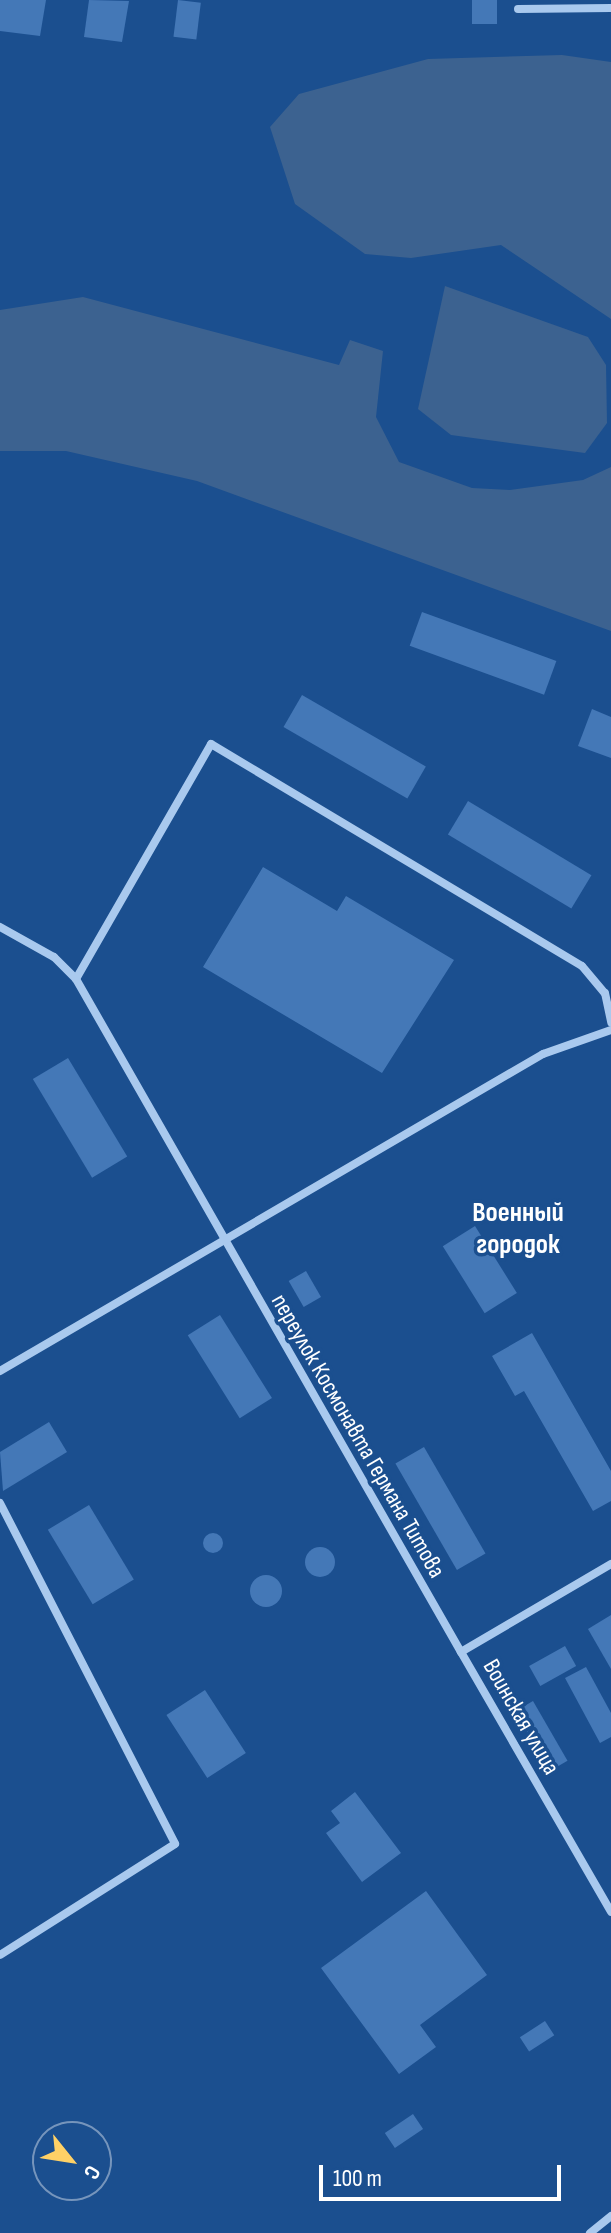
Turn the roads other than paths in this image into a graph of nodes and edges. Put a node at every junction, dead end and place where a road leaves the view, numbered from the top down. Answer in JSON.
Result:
{"nodes":[{"id":1,"x":611,"y":8,"type":"edge"},
{"id":2,"x":518,"y":9,"type":"dead end"},
{"id":3,"x":0,"y":927,"type":"edge"},
{"id":4,"x":76,"y":979,"type":"junction"},
{"id":5,"x":611,"y":1022,"type":"edge"},
{"id":6,"x":611,"y":1030,"type":"edge"},
{"id":7,"x":222,"y":1241,"type":"junction"},
{"id":8,"x":0,"y":1371,"type":"edge"},
{"id":9,"x":0,"y":1503,"type":"edge"},
{"id":10,"x":611,"y":1564,"type":"edge"},
{"id":11,"x":461,"y":1652,"type":"junction"},
{"id":12,"x":611,"y":1912,"type":"edge"},
{"id":13,"x":0,"y":1955,"type":"edge"},
{"id":14,"x":611,"y":2216,"type":"edge"},
{"id":15,"x":590,"y":2233,"type":"edge"}],
"edges":[{"from":1,"to":2,"type":"street"},
{"from":3,"to":4,"type":"street","name":"переулок Космонавта Германа Титова"},
{"from":4,"to":5,"type":"street"},
{"from":4,"to":7,"type":"street","name":"переулок Космонавта Германа Титова"},
{"from":6,"to":7,"type":"street"},
{"from":7,"to":8,"type":"street"},
{"from":7,"to":11,"type":"street","name":"переулок Космонавта Германа Титова"},
{"from":9,"to":13,"type":"street"},
{"from":10,"to":11,"type":"street","name":"Воинская улица"},
{"from":11,"to":12,"type":"street","name":"Воинская улица"},
{"from":14,"to":15,"type":"street"}]}
